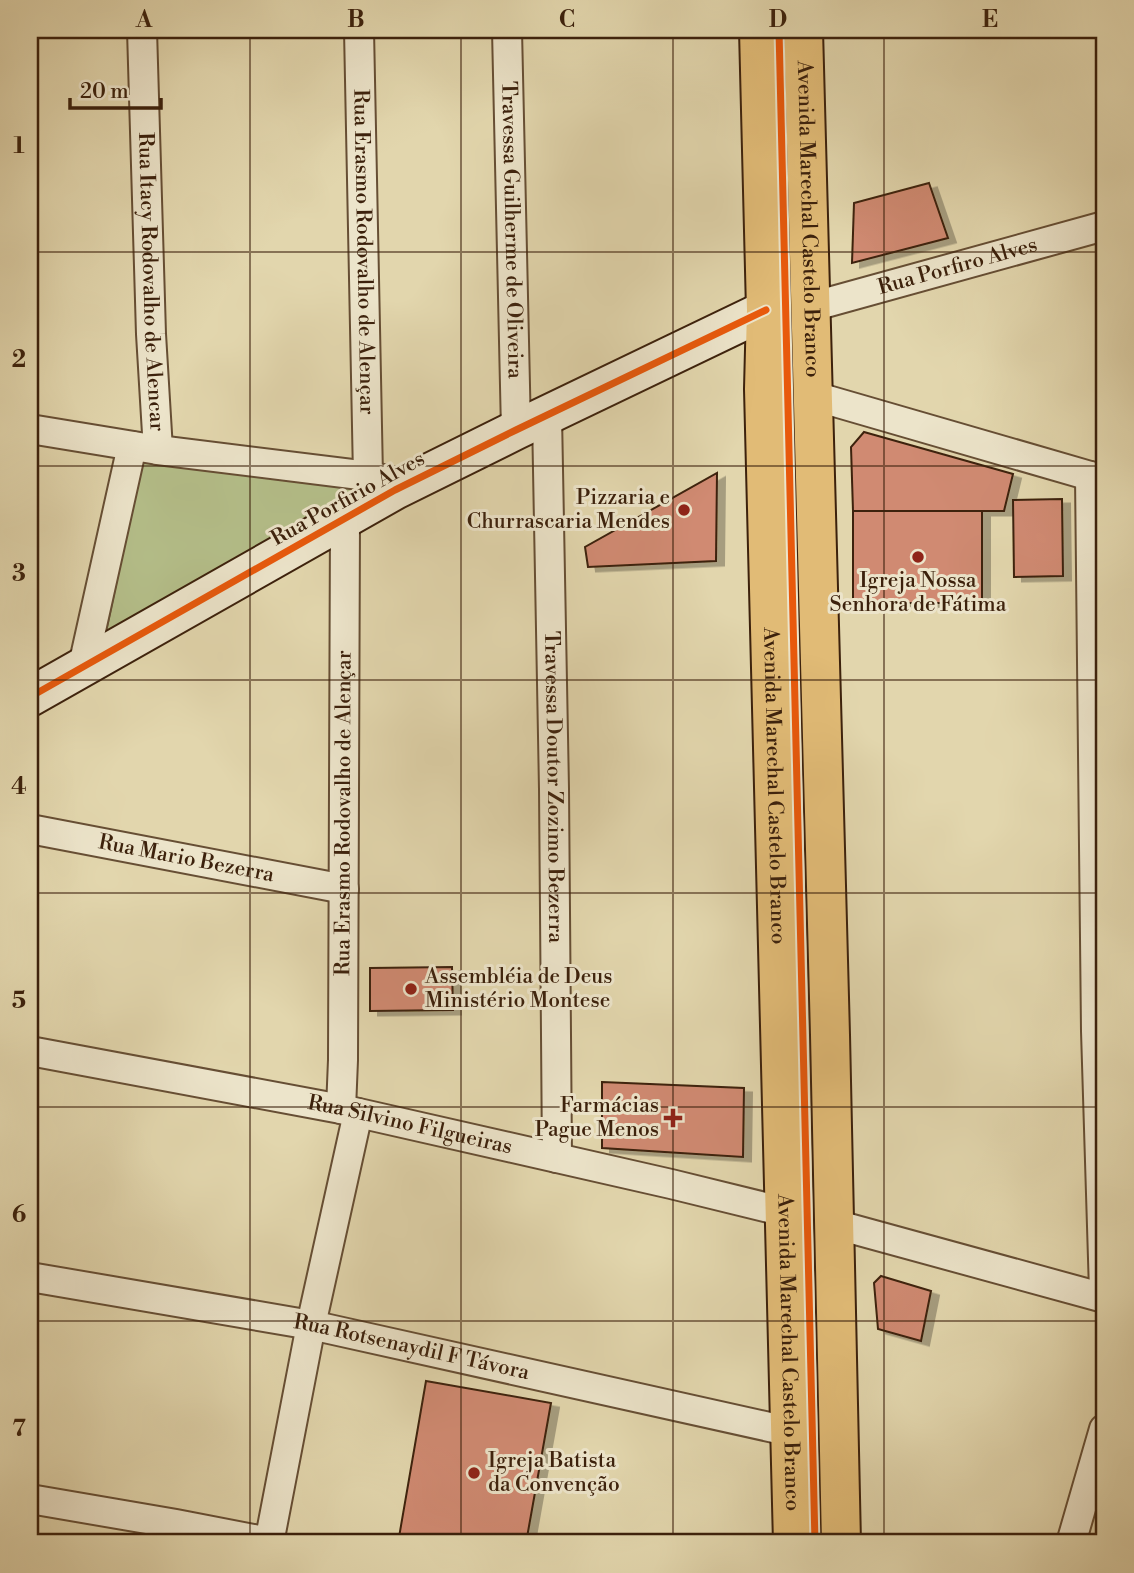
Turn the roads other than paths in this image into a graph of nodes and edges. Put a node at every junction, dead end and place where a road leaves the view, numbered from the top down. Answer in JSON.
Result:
{"nodes":[{"id":1,"x":142,"y":30,"type":"edge"},
{"id":2,"x":359,"y":30,"type":"edge"},
{"id":3,"x":507,"y":30,"type":"edge"},
{"id":4,"x":759,"y":30,"type":"edge"},
{"id":5,"x":803,"y":30,"type":"edge"},
{"id":6,"x":1104,"y":226,"type":"edge"},
{"id":7,"x":811,"y":307,"type":"junction"},
{"id":8,"x":766,"y":310,"type":"junction"},
{"id":9,"x":814,"y":396,"type":"junction"},
{"id":10,"x":531,"y":423,"type":"junction"},
{"id":11,"x":30,"y":429,"type":"edge"},
{"id":12,"x":145,"y":448,"type":"junction"},
{"id":13,"x":368,"y":476,"type":"junction"},
{"id":14,"x":1097,"y":479,"type":"edge"},
{"id":15,"x":407,"y":485,"type":"junction"},
{"id":16,"x":345,"y":520,"type":"junction"},
{"id":17,"x":83,"y":666,"type":"junction"},
{"id":18,"x":30,"y":697,"type":"edge"},
{"id":19,"x":30,"y":829,"type":"edge"},
{"id":20,"x":344,"y":889,"type":"junction"},
{"id":21,"x":1100,"y":1033,"type":"edge"},
{"id":22,"x":30,"y":1051,"type":"edge"},
{"id":23,"x":350,"y":1111,"type":"junction"},
{"id":24,"x":557,"y":1158,"type":"junction"},
{"id":25,"x":785,"y":1212,"type":"junction"},
{"id":26,"x":834,"y":1224,"type":"junction"},
{"id":27,"x":30,"y":1277,"type":"edge"},
{"id":28,"x":1104,"y":1291,"type":"edge"},
{"id":29,"x":1104,"y":1298,"type":"edge"},
{"id":30,"x":311,"y":1325,"type":"junction"},
{"id":31,"x":1104,"y":1429,"type":"edge"},
{"id":32,"x":792,"y":1432,"type":"junction"},
{"id":33,"x":30,"y":1499,"type":"edge"},
{"id":34,"x":271,"y":1543,"type":"edge"},
{"id":35,"x":793,"y":1543,"type":"edge"},
{"id":36,"x":841,"y":1543,"type":"edge"},
{"id":37,"x":1071,"y":1543,"type":"edge"}],
"edges":[{"from":1,"to":12,"type":"street","name":"Rua Itacy Rodovalho de Alencar"},
{"from":2,"to":13,"type":"street","name":"Rua Erasmo Rodovalho de Alençar"},
{"from":3,"to":10,"type":"street","name":"Travessa Guilherme de Oliveira"},
{"from":4,"to":8,"type":"main road","name":"Avenida Marechal Castelo Branco"},
{"from":5,"to":7,"type":"main road","name":"Avenida Marechal Castelo Branco"},
{"from":6,"to":7,"type":"street","name":"Rua Porfiro Alves"},
{"from":7,"to":9,"type":"main road","name":"Avenida Marechal Castelo Branco"},
{"from":8,"to":10,"type":"street","name":"Rua Porfirio Alves"},
{"from":8,"to":25,"type":"main road","name":"Avenida Marechal Castelo Branco"},
{"from":9,"to":14,"type":"street"},
{"from":9,"to":26,"type":"main road","name":"Avenida Marechal Castelo Branco"},
{"from":10,"to":15,"type":"street","name":"Rua Porfirio Alves"},
{"from":10,"to":24,"type":"street","name":"Travessa Doutor Zozimo Bezerra"},
{"from":11,"to":12,"type":"street"},
{"from":12,"to":13,"type":"street"},
{"from":12,"to":17,"type":"street","name":"Rua Itacy Rodovalho de Alencar"},
{"from":13,"to":15,"type":"street"},
{"from":14,"to":21,"type":"street"},
{"from":15,"to":16,"type":"street","name":"Rua Porfirio Alves"},
{"from":16,"to":17,"type":"street","name":"Rua Porfirio Alves"},
{"from":16,"to":20,"type":"street","name":"Rua Erasmo Rodovalho de Alençar"},
{"from":17,"to":18,"type":"street","name":"Rua Porfirio Alves"},
{"from":19,"to":20,"type":"street","name":"Rua Mario Bezerra"},
{"from":20,"to":23,"type":"street","name":"Rua Erasmo Rodovalho de Alençar"},
{"from":21,"to":28,"type":"street"},
{"from":22,"to":23,"type":"street","name":"Rua Silvino Filgueiras"},
{"from":23,"to":24,"type":"street","name":"Rua Silvino Filgueiras"},
{"from":23,"to":30,"type":"street","name":"Rua Erasmo Rodovalho de Alençar"},
{"from":24,"to":25,"type":"street","name":"Rua Silvino Filgueiras"},
{"from":25,"to":32,"type":"main road","name":"Avenida Marechal Castelo Branco"},
{"from":26,"to":29,"type":"street"},
{"from":26,"to":36,"type":"main road","name":"Avenida Marechal Castelo Branco"},
{"from":27,"to":30,"type":"street","name":"Rua Rotsenaydil F Távora"},
{"from":30,"to":32,"type":"street","name":"Rua Rotsenaydil F Távora"},
{"from":30,"to":34,"type":"street","name":"Rua Erasmo Rodovalho de Alençar"},
{"from":31,"to":37,"type":"street"},
{"from":32,"to":35,"type":"main road","name":"Avenida Marechal Castelo Branco"},
{"from":33,"to":34,"type":"street"}]}
